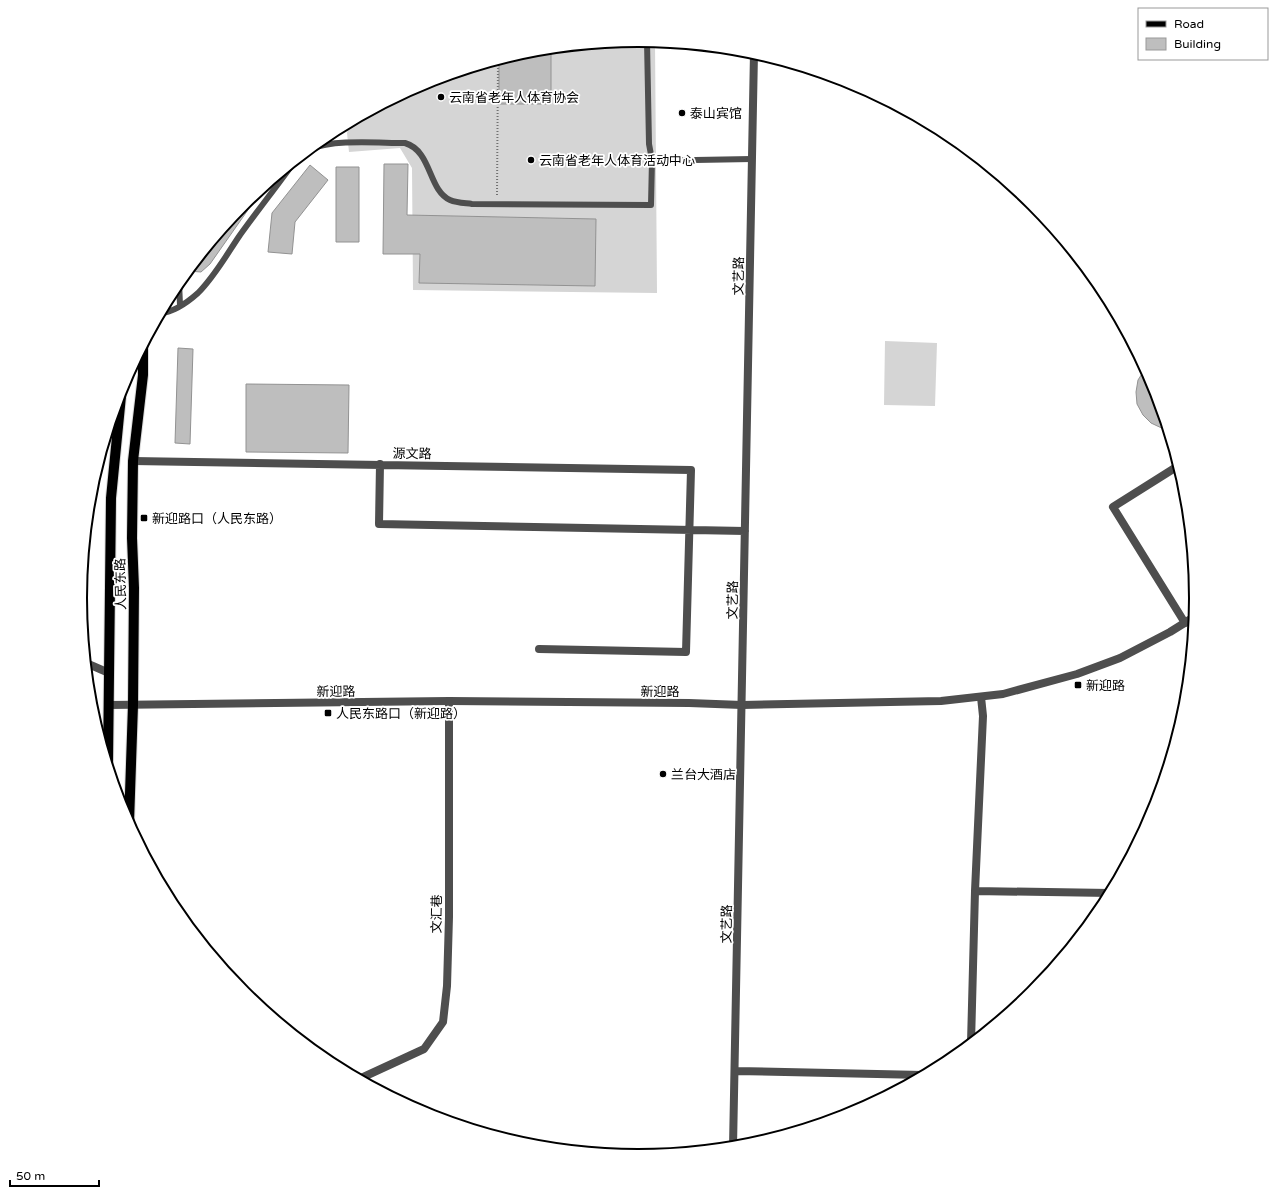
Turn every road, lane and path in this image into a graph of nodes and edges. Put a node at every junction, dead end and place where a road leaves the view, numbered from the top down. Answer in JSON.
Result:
{"nodes":[{"id":1,"x":647,"y":47,"type":"edge"},
{"id":2,"x":754,"y":60,"type":"edge"},
{"id":3,"x":498,"y":65,"type":"edge"},
{"id":4,"x":327,"y":144,"type":"edge"},
{"id":5,"x":752,"y":159,"type":"junction"},
{"id":6,"x":652,"y":160,"type":"junction"},
{"id":7,"x":281,"y":179,"type":"edge"},
{"id":8,"x":497,"y":204,"type":"junction"},
{"id":9,"x":179,"y":293,"type":"edge"},
{"id":10,"x":180,"y":306,"type":"junction"},
{"id":11,"x":168,"y":310,"type":"edge"},
{"id":12,"x":143,"y":356,"type":"edge"},
{"id":13,"x":117,"y":419,"type":"edge"},
{"id":14,"x":133,"y":461,"type":"junction"},
{"id":15,"x":380,"y":464,"type":"junction"},
{"id":16,"x":1173,"y":469,"type":"edge"},
{"id":17,"x":689,"y":530,"type":"junction"},
{"id":18,"x":745,"y":531,"type":"junction"},
{"id":19,"x":1188,"y":621,"type":"edge"},
{"id":20,"x":1185,"y":623,"type":"junction"},
{"id":21,"x":539,"y":648,"type":"dead end"},
{"id":22,"x":91,"y":665,"type":"edge"},
{"id":23,"x":109,"y":672,"type":"junction"},
{"id":24,"x":981,"y":698,"type":"junction"},
{"id":25,"x":448,"y":701,"type":"junction"},
{"id":26,"x":109,"y":705,"type":"junction"},
{"id":27,"x":133,"y":705,"type":"junction"},
{"id":28,"x":742,"y":705,"type":"junction"},
{"id":29,"x":108,"y":749,"type":"edge"},
{"id":30,"x":129,"y":808,"type":"edge"},
{"id":31,"x":975,"y":891,"type":"junction"},
{"id":32,"x":1102,"y":894,"type":"edge"},
{"id":33,"x":971,"y":1036,"type":"edge"},
{"id":34,"x":735,"y":1071,"type":"junction"},
{"id":35,"x":913,"y":1075,"type":"edge"},
{"id":36,"x":365,"y":1076,"type":"edge"},
{"id":37,"x":733,"y":1140,"type":"edge"}],
"edges":[{"from":1,"to":6,"type":"lane"},
{"from":2,"to":5,"type":"street","name":"文艺路"},
{"from":3,"to":8,"type":"path"},
{"from":4,"to":8,"type":"lane"},
{"from":5,"to":6,"type":"lane"},
{"from":5,"to":18,"type":"street","name":"文艺路"},
{"from":6,"to":8,"type":"lane"},
{"from":7,"to":10,"type":"lane"},
{"from":9,"to":10,"type":"lane"},
{"from":10,"to":11,"type":"lane"},
{"from":12,"to":14,"type":"main road","name":"人民东路"},
{"from":13,"to":23,"type":"main road","name":"人民东路"},
{"from":14,"to":15,"type":"street","name":"源文路"},
{"from":14,"to":27,"type":"main road","name":"人民东路"},
{"from":15,"to":17,"type":"street"},
{"from":15,"to":17,"type":"street","name":"源文路"},
{"from":16,"to":20,"type":"street"},
{"from":17,"to":18,"type":"street"},
{"from":17,"to":21,"type":"street"},
{"from":18,"to":28,"type":"street","name":"文艺路"},
{"from":19,"to":20,"type":"street","name":"新迎路"},
{"from":20,"to":24,"type":"street","name":"新迎路"},
{"from":22,"to":23,"type":"street"},
{"from":23,"to":26,"type":"main road","name":"人民东路"},
{"from":24,"to":28,"type":"street","name":"新迎路"},
{"from":24,"to":31,"type":"street"},
{"from":25,"to":27,"type":"street","name":"新迎路"},
{"from":25,"to":28,"type":"street","name":"新迎路"},
{"from":25,"to":36,"type":"street","name":"文汇巷"},
{"from":26,"to":27,"type":"street","name":"新迎路"},
{"from":26,"to":29,"type":"main road","name":"人民东路"},
{"from":27,"to":30,"type":"main road","name":"人民东路"},
{"from":28,"to":34,"type":"street","name":"文艺路"},
{"from":31,"to":32,"type":"street"},
{"from":31,"to":33,"type":"street"},
{"from":34,"to":35,"type":"street"},
{"from":34,"to":37,"type":"street","name":"文艺路"}]}
